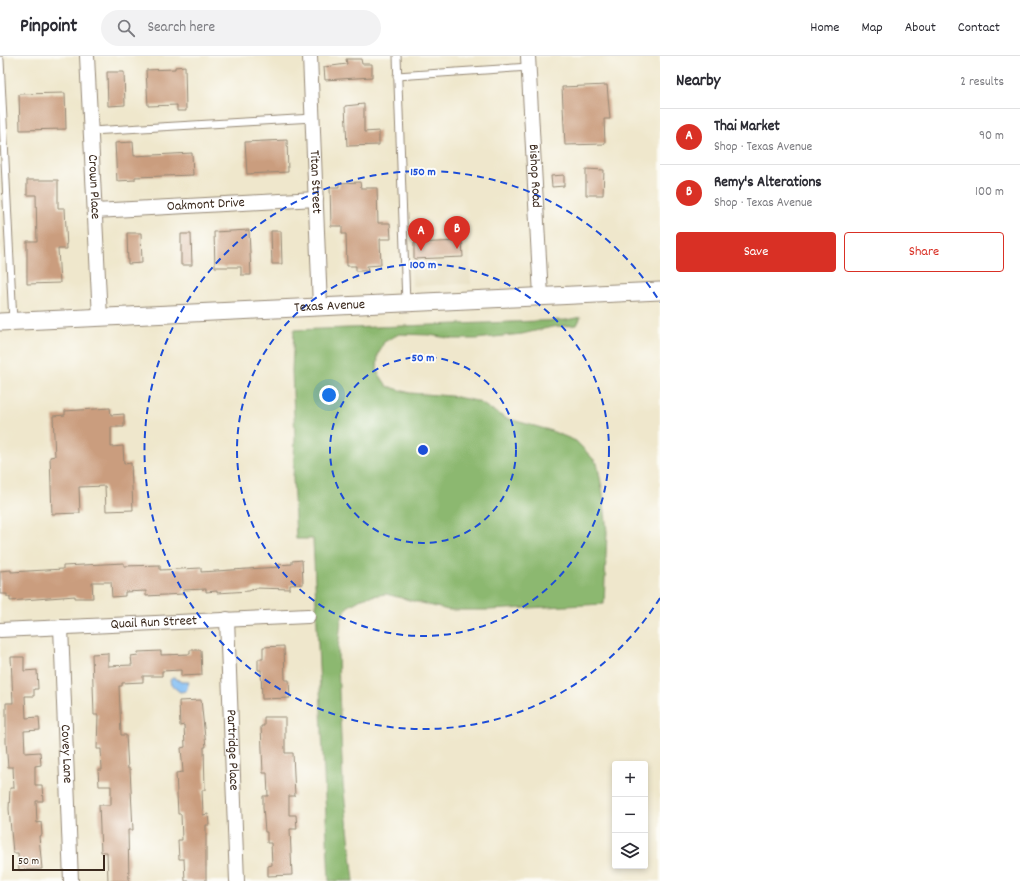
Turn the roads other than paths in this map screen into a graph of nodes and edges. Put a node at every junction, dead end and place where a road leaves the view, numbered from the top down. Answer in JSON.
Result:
{"nodes":[{"id":1,"x":87,"y":56,"type":"edge"},
{"id":2,"x":310,"y":56,"type":"edge"},
{"id":3,"x":397,"y":56,"type":"edge"},
{"id":4,"x":0,"y":60,"type":"edge"},
{"id":5,"x":529,"y":61,"type":"edge"},
{"id":6,"x":397,"y":76,"type":"junction"},
{"id":7,"x":313,"y":118,"type":"junction"},
{"id":8,"x":91,"y":131,"type":"junction"},
{"id":9,"x":316,"y":199,"type":"junction"},
{"id":10,"x":95,"y":211,"type":"junction"},
{"id":11,"x":660,"y":291,"type":"edge"},
{"id":12,"x":541,"y":296,"type":"junction"},
{"id":13,"x":406,"y":303,"type":"junction"},
{"id":14,"x":320,"y":307,"type":"junction"},
{"id":15,"x":100,"y":318,"type":"junction"},
{"id":16,"x":6,"y":322,"type":"edge"},
{"id":17,"x":308,"y":616,"type":"dead end"},
{"id":18,"x":227,"y":619,"type":"junction"},
{"id":19,"x":61,"y":628,"type":"junction"},
{"id":20,"x":0,"y":630,"type":"edge"},
{"id":21,"x":71,"y":881,"type":"edge"},
{"id":22,"x":237,"y":881,"type":"edge"}],
"edges":[{"from":1,"to":8,"type":"street","name":"Crown Place"},
{"from":2,"to":7,"type":"street","name":"Titan Street"},
{"from":3,"to":6,"type":"lane"},
{"from":4,"to":16,"type":"lane"},
{"from":5,"to":6,"type":"lane"},
{"from":5,"to":12,"type":"street","name":"Bishop Road"},
{"from":6,"to":13,"type":"lane"},
{"from":7,"to":8,"type":"lane"},
{"from":7,"to":9,"type":"street","name":"Titan Street"},
{"from":8,"to":10,"type":"street","name":"Crown Place"},
{"from":9,"to":10,"type":"street","name":"Oakmont Drive"},
{"from":9,"to":14,"type":"street","name":"Titan Street"},
{"from":10,"to":15,"type":"street","name":"Crown Place"},
{"from":11,"to":12,"type":"street","name":"Texas Avenue"},
{"from":12,"to":13,"type":"street","name":"Texas Avenue"},
{"from":13,"to":14,"type":"street","name":"Texas Avenue"},
{"from":14,"to":15,"type":"street","name":"Texas Avenue"},
{"from":15,"to":16,"type":"street","name":"Texas Avenue"},
{"from":17,"to":18,"type":"street","name":"Quail Run Street"},
{"from":18,"to":19,"type":"street","name":"Quail Run Street"},
{"from":18,"to":22,"type":"street","name":"Partridge Place"},
{"from":19,"to":20,"type":"street","name":"Quail Run Street"},
{"from":19,"to":21,"type":"street","name":"Covey Lane"}]}
